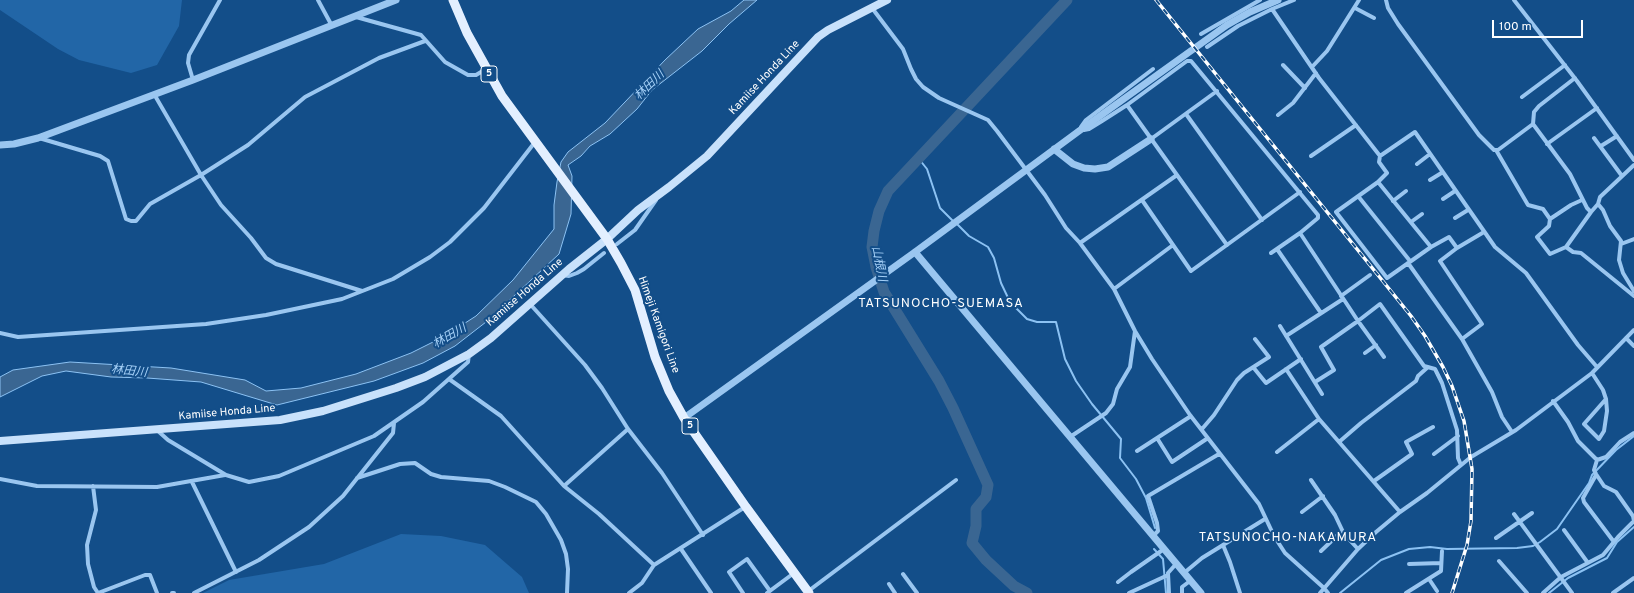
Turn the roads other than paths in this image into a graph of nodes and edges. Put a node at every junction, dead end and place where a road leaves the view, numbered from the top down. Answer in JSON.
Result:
{"nodes":[{"id":1,"x":220,"y":0,"type":"edge"},
{"id":2,"x":318,"y":0,"type":"edge"},
{"id":3,"x":396,"y":0,"type":"edge"},
{"id":4,"x":453,"y":0,"type":"edge"},
{"id":5,"x":887,"y":0,"type":"edge"},
{"id":6,"x":1260,"y":0,"type":"edge"},
{"id":7,"x":1278,"y":0,"type":"edge"},
{"id":8,"x":1294,"y":0,"type":"edge"},
{"id":9,"x":1359,"y":0,"type":"edge"},
{"id":10,"x":1386,"y":0,"type":"edge"},
{"id":11,"x":1514,"y":0,"type":"edge"},
{"id":12,"x":871,"y":8,"type":"junction"},
{"id":13,"x":1355,"y":8,"type":"junction"},
{"id":14,"x":1272,"y":9,"type":"junction"},
{"id":15,"x":356,"y":17,"type":"junction"},
{"id":16,"x":1374,"y":18,"type":"dead end"},
{"id":17,"x":332,"y":26,"type":"junction"},
{"id":18,"x":1201,"y":34,"type":"dead end"},
{"id":19,"x":425,"y":41,"type":"junction"},
{"id":20,"x":1207,"y":47,"type":"dead end"},
{"id":21,"x":1283,"y":65,"type":"dead end"},
{"id":22,"x":1565,"y":65,"type":"junction"},
{"id":23,"x":1312,"y":66,"type":"junction"},
{"id":24,"x":486,"y":69,"type":"junction"},
{"id":25,"x":1153,"y":69,"type":"dead end"},
{"id":26,"x":1316,"y":73,"type":"junction"},
{"id":27,"x":1575,"y":78,"type":"junction"},
{"id":28,"x":193,"y":80,"type":"junction"},
{"id":29,"x":1305,"y":88,"type":"junction"},
{"id":30,"x":1217,"y":91,"type":"junction"},
{"id":31,"x":154,"y":94,"type":"junction"},
{"id":32,"x":1522,"y":97,"type":"dead end"},
{"id":33,"x":1127,"y":105,"type":"junction"},
{"id":34,"x":1597,"y":108,"type":"junction"},
{"id":35,"x":1186,"y":114,"type":"junction"},
{"id":36,"x":1278,"y":115,"type":"dead end"},
{"id":37,"x":1533,"y":124,"type":"junction"},
{"id":38,"x":1356,"y":125,"type":"junction"},
{"id":39,"x":1079,"y":131,"type":"junction"},
{"id":40,"x":1617,"y":136,"type":"junction"},
{"id":41,"x":38,"y":138,"type":"junction"},
{"id":42,"x":1594,"y":138,"type":"dead end"},
{"id":43,"x":1151,"y":139,"type":"junction"},
{"id":44,"x":536,"y":142,"type":"junction"},
{"id":45,"x":1547,"y":144,"type":"junction"},
{"id":46,"x":0,"y":145,"type":"edge"},
{"id":47,"x":1601,"y":146,"type":"junction"},
{"id":48,"x":1054,"y":149,"type":"junction"},
{"id":49,"x":1496,"y":150,"type":"junction"},
{"id":50,"x":1430,"y":154,"type":"junction"},
{"id":51,"x":1311,"y":156,"type":"dead end"},
{"id":52,"x":1380,"y":156,"type":"junction"},
{"id":53,"x":1634,"y":160,"type":"edge"},
{"id":54,"x":1417,"y":164,"type":"dead end"},
{"id":55,"x":1634,"y":165,"type":"edge"},
{"id":56,"x":1026,"y":171,"type":"junction"},
{"id":57,"x":1442,"y":172,"type":"junction"},
{"id":58,"x":201,"y":175,"type":"junction"},
{"id":59,"x":1177,"y":175,"type":"junction"},
{"id":60,"x":1622,"y":176,"type":"junction"},
{"id":61,"x":1430,"y":180,"type":"dead end"},
{"id":62,"x":1378,"y":182,"type":"junction"},
{"id":63,"x":1406,"y":191,"type":"dead end"},
{"id":64,"x":1455,"y":191,"type":"junction"},
{"id":65,"x":662,"y":192,"type":"junction"},
{"id":66,"x":1300,"y":192,"type":"junction"},
{"id":67,"x":1358,"y":196,"type":"junction"},
{"id":68,"x":1443,"y":199,"type":"dead end"},
{"id":69,"x":1142,"y":200,"type":"junction"},
{"id":70,"x":1582,"y":200,"type":"junction"},
{"id":71,"x":1393,"y":201,"type":"junction"},
{"id":72,"x":1598,"y":204,"type":"junction"},
{"id":73,"x":1468,"y":210,"type":"junction"},
{"id":74,"x":1591,"y":212,"type":"junction"},
{"id":75,"x":1422,"y":214,"type":"dead end"},
{"id":76,"x":1455,"y":218,"type":"dead end"},
{"id":77,"x":1550,"y":219,"type":"junction"},
{"id":78,"x":1262,"y":220,"type":"junction"},
{"id":79,"x":1411,"y":222,"type":"junction"},
{"id":80,"x":1484,"y":232,"type":"junction"},
{"id":81,"x":1300,"y":233,"type":"junction"},
{"id":82,"x":1634,"y":239,"type":"edge"},
{"id":83,"x":607,"y":240,"type":"junction"},
{"id":84,"x":1080,"y":243,"type":"junction"},
{"id":85,"x":617,"y":244,"type":"dead end"},
{"id":86,"x":1621,"y":244,"type":"junction"},
{"id":87,"x":1173,"y":245,"type":"junction"},
{"id":88,"x":1227,"y":245,"type":"junction"},
{"id":89,"x":1431,"y":247,"type":"junction"},
{"id":90,"x":1566,"y":247,"type":"junction"},
{"id":91,"x":1457,"y":248,"type":"junction"},
{"id":92,"x":1277,"y":249,"type":"junction"},
{"id":93,"x":915,"y":252,"type":"junction"},
{"id":94,"x":604,"y":253,"type":"dead end"},
{"id":95,"x":1271,"y":254,"type":"dead end"},
{"id":96,"x":1409,"y":262,"type":"junction"},
{"id":97,"x":562,"y":275,"type":"junction"},
{"id":98,"x":1370,"y":275,"type":"dead end"},
{"id":99,"x":1114,"y":289,"type":"junction"},
{"id":100,"x":1634,"y":291,"type":"edge"},
{"id":101,"x":362,"y":292,"type":"junction"},
{"id":102,"x":1634,"y":296,"type":"edge"},
{"id":103,"x":1342,"y":297,"type":"junction"},
{"id":104,"x":530,"y":304,"type":"junction"},
{"id":105,"x":1321,"y":313,"type":"junction"},
{"id":106,"x":1358,"y":321,"type":"junction"},
{"id":107,"x":1280,"y":326,"type":"dead end"},
{"id":108,"x":1634,"y":330,"type":"edge"},
{"id":109,"x":1135,"y":331,"type":"junction"},
{"id":110,"x":0,"y":333,"type":"edge"},
{"id":111,"x":1286,"y":336,"type":"junction"},
{"id":112,"x":1626,"y":338,"type":"junction"},
{"id":113,"x":1255,"y":339,"type":"dead end"},
{"id":114,"x":1462,"y":339,"type":"junction"},
{"id":115,"x":1376,"y":345,"type":"junction"},
{"id":116,"x":1634,"y":346,"type":"edge"},
{"id":117,"x":1365,"y":353,"type":"dead end"},
{"id":118,"x":469,"y":354,"type":"junction"},
{"id":119,"x":1384,"y":357,"type":"dead end"},
{"id":120,"x":1301,"y":359,"type":"junction"},
{"id":121,"x":1253,"y":367,"type":"junction"},
{"id":122,"x":1428,"y":367,"type":"junction"},
{"id":123,"x":1597,"y":367,"type":"junction"},
{"id":124,"x":1286,"y":370,"type":"junction"},
{"id":125,"x":1592,"y":373,"type":"junction"},
{"id":126,"x":449,"y":379,"type":"junction"},
{"id":127,"x":1315,"y":382,"type":"junction"},
{"id":128,"x":1322,"y":394,"type":"dead end"},
{"id":129,"x":1606,"y":399,"type":"junction"},
{"id":130,"x":1553,"y":402,"type":"junction"},
{"id":131,"x":1191,"y":416,"type":"junction"},
{"id":132,"x":684,"y":418,"type":"junction"},
{"id":133,"x":1319,"y":419,"type":"junction"},
{"id":134,"x":394,"y":422,"type":"junction"},
{"id":135,"x":1433,"y":427,"type":"dead end"},
{"id":136,"x":628,"y":429,"type":"junction"},
{"id":137,"x":1202,"y":429,"type":"junction"},
{"id":138,"x":157,"y":430,"type":"junction"},
{"id":139,"x":1512,"y":432,"type":"junction"},
{"id":140,"x":1634,"y":433,"type":"edge"},
{"id":141,"x":1458,"y":436,"type":"junction"},
{"id":142,"x":1070,"y":437,"type":"junction"},
{"id":143,"x":1157,"y":438,"type":"junction"},
{"id":144,"x":1208,"y":438,"type":"junction"},
{"id":145,"x":0,"y":441,"type":"edge"},
{"id":146,"x":1339,"y":442,"type":"junction"},
{"id":147,"x":1137,"y":451,"type":"dead end"},
{"id":148,"x":1277,"y":452,"type":"dead end"},
{"id":149,"x":1219,"y":454,"type":"junction"},
{"id":150,"x":1434,"y":454,"type":"dead end"},
{"id":151,"x":1597,"y":460,"type":"junction"},
{"id":152,"x":1461,"y":464,"type":"junction"},
{"id":153,"x":226,"y":475,"type":"junction"},
{"id":154,"x":1596,"y":475,"type":"junction"},
{"id":155,"x":357,"y":478,"type":"junction"},
{"id":156,"x":0,"y":479,"type":"edge"},
{"id":157,"x":956,"y":480,"type":"dead end"},
{"id":158,"x":1312,"y":480,"type":"dead end"},
{"id":159,"x":1374,"y":481,"type":"junction"},
{"id":160,"x":192,"y":482,"type":"junction"},
{"id":161,"x":93,"y":486,"type":"junction"},
{"id":162,"x":564,"y":486,"type":"junction"},
{"id":163,"x":1323,"y":496,"type":"junction"},
{"id":164,"x":746,"y":507,"type":"junction"},
{"id":165,"x":1302,"y":512,"type":"dead end"},
{"id":166,"x":1400,"y":512,"type":"junction"},
{"id":167,"x":1532,"y":513,"type":"dead end"},
{"id":168,"x":1514,"y":514,"type":"dead end"},
{"id":169,"x":1265,"y":518,"type":"junction"},
{"id":170,"x":1634,"y":521,"type":"edge"},
{"id":171,"x":1520,"y":522,"type":"junction"},
{"id":172,"x":1564,"y":530,"type":"dead end"},
{"id":173,"x":1342,"y":531,"type":"junction"},
{"id":174,"x":703,"y":535,"type":"junction"},
{"id":175,"x":1153,"y":536,"type":"junction"},
{"id":176,"x":1496,"y":538,"type":"dead end"},
{"id":177,"x":1614,"y":542,"type":"junction"},
{"id":178,"x":1223,"y":545,"type":"junction"},
{"id":179,"x":681,"y":549,"type":"junction"},
{"id":180,"x":1164,"y":549,"type":"junction"},
{"id":181,"x":1358,"y":549,"type":"junction"},
{"id":182,"x":1321,"y":551,"type":"dead end"},
{"id":183,"x":1442,"y":551,"type":"dead end"},
{"id":184,"x":1499,"y":561,"type":"dead end"},
{"id":185,"x":1442,"y":563,"type":"junction"},
{"id":186,"x":1588,"y":563,"type":"junction"},
{"id":187,"x":1176,"y":564,"type":"junction"},
{"id":188,"x":1410,"y":564,"type":"dead end"},
{"id":189,"x":654,"y":565,"type":"junction"},
{"id":190,"x":236,"y":572,"type":"junction"},
{"id":191,"x":794,"y":573,"type":"junction"},
{"id":192,"x":1184,"y":573,"type":"junction"},
{"id":193,"x":903,"y":574,"type":"dead end"},
{"id":194,"x":1168,"y":575,"type":"junction"},
{"id":195,"x":1561,"y":577,"type":"junction"},
{"id":196,"x":1429,"y":578,"type":"junction"},
{"id":197,"x":1634,"y":578,"type":"edge"},
{"id":198,"x":1190,"y":581,"type":"junction"},
{"id":199,"x":1118,"y":582,"type":"dead end"},
{"id":200,"x":889,"y":584,"type":"dead end"},
{"id":201,"x":1324,"y":588,"type":"junction"},
{"id":202,"x":1437,"y":591,"type":"dead end"},
{"id":203,"x":768,"y":592,"type":"edge"},
{"id":204,"x":807,"y":592,"type":"edge"},
{"id":205,"x":157,"y":593,"type":"edge"},
{"id":206,"x":194,"y":593,"type":"edge"},
{"id":207,"x":567,"y":593,"type":"edge"},
{"id":208,"x":629,"y":593,"type":"edge"},
{"id":209,"x":711,"y":593,"type":"edge"},
{"id":210,"x":743,"y":593,"type":"edge"},
{"id":211,"x":895,"y":593,"type":"edge"},
{"id":212,"x":917,"y":593,"type":"edge"},
{"id":213,"x":1129,"y":593,"type":"edge"},
{"id":214,"x":1169,"y":593,"type":"edge"},
{"id":215,"x":1182,"y":593,"type":"edge"},
{"id":216,"x":1201,"y":593,"type":"edge"},
{"id":217,"x":1240,"y":593,"type":"edge"},
{"id":218,"x":1320,"y":593,"type":"edge"},
{"id":219,"x":1328,"y":593,"type":"edge"},
{"id":220,"x":1406,"y":593,"type":"edge"},
{"id":221,"x":1526,"y":593,"type":"edge"},
{"id":222,"x":1543,"y":593,"type":"edge"},
{"id":223,"x":1572,"y":593,"type":"edge"},
{"id":224,"x":1613,"y":593,"type":"edge"}],
"edges":[{"from":1,"to":28,"type":"street"},
{"from":2,"to":17,"type":"street"},
{"from":3,"to":15,"type":"street"},
{"from":4,"to":24,"type":"main road","name":"Himeji Kamigori Line","number":"5"},
{"from":5,"to":12,"type":"main road","name":"Kamiise Honda Line"},
{"from":6,"to":18,"type":"street"},
{"from":7,"to":39,"type":"street"},
{"from":8,"to":14,"type":"street"},
{"from":9,"to":13,"type":"street"},
{"from":10,"to":49,"type":"street"},
{"from":11,"to":22,"type":"street"},
{"from":12,"to":56,"type":"street"},
{"from":12,"to":65,"type":"main road","name":"Kamiise Honda Line"},
{"from":13,"to":16,"type":"street"},
{"from":13,"to":23,"type":"street"},
{"from":14,"to":20,"type":"street"},
{"from":14,"to":23,"type":"street"},
{"from":15,"to":17,"type":"street"},
{"from":15,"to":19,"type":"street"},
{"from":17,"to":28,"type":"street"},
{"from":19,"to":24,"type":"street"},
{"from":19,"to":58,"type":"street"},
{"from":21,"to":29,"type":"street"},
{"from":22,"to":27,"type":"street"},
{"from":22,"to":32,"type":"street"},
{"from":23,"to":26,"type":"street"},
{"from":24,"to":44,"type":"main road","name":"Himeji Kamigori Line","number":"5"},
{"from":25,"to":39,"type":"street"},
{"from":26,"to":29,"type":"street"},
{"from":26,"to":38,"type":"street"},
{"from":27,"to":34,"type":"street"},
{"from":27,"to":37,"type":"street"},
{"from":28,"to":31,"type":"street"},
{"from":29,"to":36,"type":"street"},
{"from":30,"to":33,"type":"street"},
{"from":30,"to":35,"type":"street"},
{"from":30,"to":66,"type":"street"},
{"from":31,"to":41,"type":"street"},
{"from":31,"to":58,"type":"street"},
{"from":33,"to":39,"type":"street"},
{"from":33,"to":43,"type":"street"},
{"from":34,"to":40,"type":"street"},
{"from":34,"to":45,"type":"street"},
{"from":35,"to":43,"type":"street"},
{"from":35,"to":78,"type":"street"},
{"from":37,"to":45,"type":"street"},
{"from":37,"to":49,"type":"street"},
{"from":38,"to":51,"type":"street"},
{"from":38,"to":52,"type":"street"},
{"from":39,"to":48,"type":"street"},
{"from":40,"to":47,"type":"street"},
{"from":40,"to":53,"type":"street"},
{"from":41,"to":46,"type":"street"},
{"from":41,"to":58,"type":"street"},
{"from":42,"to":47,"type":"street"},
{"from":43,"to":48,"type":"street"},
{"from":43,"to":59,"type":"street"},
{"from":44,"to":83,"type":"main road","name":"Himeji Kamigori Line","number":"5"},
{"from":44,"to":101,"type":"street"},
{"from":45,"to":70,"type":"street"},
{"from":47,"to":60,"type":"street"},
{"from":48,"to":56,"type":"street"},
{"from":49,"to":77,"type":"street"},
{"from":50,"to":52,"type":"street"},
{"from":50,"to":54,"type":"street"},
{"from":50,"to":57,"type":"street"},
{"from":52,"to":62,"type":"street"},
{"from":55,"to":60,"type":"street"},
{"from":56,"to":84,"type":"street"},
{"from":56,"to":93,"type":"street"},
{"from":57,"to":61,"type":"street"},
{"from":57,"to":64,"type":"street"},
{"from":58,"to":101,"type":"street"},
{"from":59,"to":69,"type":"street"},
{"from":59,"to":88,"type":"street"},
{"from":60,"to":72,"type":"street"},
{"from":62,"to":67,"type":"street"},
{"from":62,"to":71,"type":"street"},
{"from":63,"to":71,"type":"street"},
{"from":64,"to":68,"type":"street"},
{"from":64,"to":73,"type":"street"},
{"from":65,"to":83,"type":"main road","name":"Kamiise Honda Line"},
{"from":65,"to":85,"type":"street"},
{"from":66,"to":78,"type":"street"},
{"from":66,"to":81,"type":"street"},
{"from":67,"to":96,"type":"street"},
{"from":67,"to":96,"type":"street"},
{"from":69,"to":84,"type":"street"},
{"from":69,"to":87,"type":"street"},
{"from":70,"to":74,"type":"street"},
{"from":70,"to":77,"type":"street"},
{"from":71,"to":79,"type":"street"},
{"from":72,"to":74,"type":"street"},
{"from":72,"to":86,"type":"street"},
{"from":73,"to":76,"type":"street"},
{"from":73,"to":80,"type":"street"},
{"from":74,"to":90,"type":"street"},
{"from":75,"to":79,"type":"street"},
{"from":77,"to":90,"type":"street"},
{"from":78,"to":88,"type":"street"},
{"from":79,"to":89,"type":"street"},
{"from":80,"to":91,"type":"street"},
{"from":80,"to":123,"type":"street"},
{"from":81,"to":92,"type":"street"},
{"from":81,"to":103,"type":"street"},
{"from":82,"to":86,"type":"street"},
{"from":83,"to":97,"type":"main road","name":"Kamiise Honda Line"},
{"from":83,"to":132,"type":"main road","name":"Himeji Kamigori Line","number":"5"},
{"from":84,"to":99,"type":"street"},
{"from":86,"to":100,"type":"street"},
{"from":87,"to":88,"type":"street"},
{"from":87,"to":99,"type":"street"},
{"from":89,"to":91,"type":"street"},
{"from":89,"to":96,"type":"street"},
{"from":90,"to":102,"type":"street"},
{"from":91,"to":114,"type":"street"},
{"from":92,"to":95,"type":"street"},
{"from":92,"to":105,"type":"street"},
{"from":93,"to":132,"type":"street"},
{"from":93,"to":142,"type":"street"},
{"from":94,"to":97,"type":"street"},
{"from":96,"to":114,"type":"street"},
{"from":97,"to":104,"type":"main road","name":"Kamiise Honda Line"},
{"from":98,"to":103,"type":"street"},
{"from":99,"to":109,"type":"street"},
{"from":101,"to":110,"type":"street"},
{"from":103,"to":105,"type":"street"},
{"from":103,"to":106,"type":"street"},
{"from":104,"to":118,"type":"main road","name":"Kamiise Honda Line"},
{"from":104,"to":136,"type":"street"},
{"from":105,"to":111,"type":"street"},
{"from":106,"to":115,"type":"street"},
{"from":106,"to":122,"type":"street"},
{"from":106,"to":127,"type":"street"},
{"from":107,"to":111,"type":"street"},
{"from":108,"to":112,"type":"street"},
{"from":109,"to":131,"type":"street"},
{"from":109,"to":142,"type":"street"},
{"from":111,"to":120,"type":"street"},
{"from":112,"to":116,"type":"street"},
{"from":112,"to":123,"type":"street"},
{"from":113,"to":121,"type":"street"},
{"from":114,"to":139,"type":"street"},
{"from":115,"to":117,"type":"street"},
{"from":115,"to":119,"type":"street"},
{"from":118,"to":126,"type":"street"},
{"from":118,"to":138,"type":"main road","name":"Kamiise Honda Line"},
{"from":120,"to":124,"type":"street"},
{"from":120,"to":127,"type":"street"},
{"from":121,"to":124,"type":"street"},
{"from":121,"to":137,"type":"street"},
{"from":122,"to":141,"type":"street"},
{"from":122,"to":146,"type":"street"},
{"from":123,"to":125,"type":"street"},
{"from":124,"to":133,"type":"street"},
{"from":125,"to":129,"type":"street"},
{"from":125,"to":130,"type":"street"},
{"from":126,"to":134,"type":"street"},
{"from":126,"to":162,"type":"street"},
{"from":127,"to":128,"type":"street"},
{"from":129,"to":129,"type":"street"},
{"from":130,"to":139,"type":"street"},
{"from":130,"to":151,"type":"street"},
{"from":131,"to":137,"type":"street"},
{"from":131,"to":143,"type":"street"},
{"from":132,"to":164,"type":"main road","name":"Himeji Kamigori Line","number":"5"},
{"from":133,"to":146,"type":"street"},
{"from":133,"to":148,"type":"street"},
{"from":134,"to":153,"type":"street"},
{"from":134,"to":155,"type":"street"},
{"from":135,"to":159,"type":"street"},
{"from":136,"to":162,"type":"street"},
{"from":136,"to":174,"type":"street"},
{"from":137,"to":144,"type":"street"},
{"from":138,"to":145,"type":"main road","name":"Kamiise Honda Line"},
{"from":138,"to":153,"type":"street"},
{"from":139,"to":152,"type":"street"},
{"from":140,"to":151,"type":"street"},
{"from":141,"to":150,"type":"street"},
{"from":141,"to":152,"type":"street"},
{"from":142,"to":175,"type":"street"},
{"from":143,"to":144,"type":"street"},
{"from":143,"to":147,"type":"street"},
{"from":144,"to":149,"type":"street"},
{"from":146,"to":159,"type":"street"},
{"from":149,"to":169,"type":"street"},
{"from":149,"to":175,"type":"street"},
{"from":151,"to":154,"type":"street"},
{"from":152,"to":166,"type":"street"},
{"from":153,"to":160,"type":"street"},
{"from":154,"to":170,"type":"street"},
{"from":154,"to":177,"type":"street"},
{"from":155,"to":190,"type":"street"},
{"from":155,"to":207,"type":"street"},
{"from":156,"to":161,"type":"street"},
{"from":157,"to":204,"type":"street"},
{"from":158,"to":163,"type":"street"},
{"from":159,"to":166,"type":"street"},
{"from":160,"to":161,"type":"street"},
{"from":160,"to":190,"type":"street"},
{"from":161,"to":205,"type":"street"},
{"from":162,"to":189,"type":"street"},
{"from":163,"to":165,"type":"street"},
{"from":163,"to":173,"type":"street"},
{"from":164,"to":174,"type":"street"},
{"from":164,"to":191,"type":"main road","name":"Himeji Kamigori Line","number":"5"},
{"from":166,"to":181,"type":"street"},
{"from":167,"to":171,"type":"street"},
{"from":168,"to":171,"type":"street"},
{"from":169,"to":178,"type":"street"},
{"from":169,"to":201,"type":"street"},
{"from":170,"to":177,"type":"street"},
{"from":171,"to":176,"type":"street"},
{"from":171,"to":195,"type":"street"},
{"from":172,"to":186,"type":"street"},
{"from":173,"to":181,"type":"street"},
{"from":173,"to":182,"type":"street"},
{"from":174,"to":179,"type":"street"},
{"from":175,"to":180,"type":"street"},
{"from":177,"to":186,"type":"street"},
{"from":178,"to":192,"type":"street"},
{"from":178,"to":217,"type":"street"},
{"from":179,"to":189,"type":"street"},
{"from":179,"to":209,"type":"street"},
{"from":180,"to":187,"type":"street"},
{"from":180,"to":199,"type":"street"},
{"from":181,"to":201,"type":"street"},
{"from":183,"to":185,"type":"street"},
{"from":184,"to":221,"type":"street"},
{"from":185,"to":188,"type":"street"},
{"from":185,"to":196,"type":"street"},
{"from":186,"to":195,"type":"street"},
{"from":187,"to":192,"type":"street"},
{"from":187,"to":194,"type":"street"},
{"from":189,"to":208,"type":"street"},
{"from":190,"to":206,"type":"street"},
{"from":191,"to":203,"type":"street"},
{"from":191,"to":204,"type":"main road","name":"Himeji Kamigori Line","number":"5"},
{"from":192,"to":198,"type":"street"},
{"from":193,"to":212,"type":"street"},
{"from":194,"to":213,"type":"street"},
{"from":194,"to":214,"type":"street"},
{"from":195,"to":222,"type":"street"},
{"from":195,"to":223,"type":"street"},
{"from":196,"to":202,"type":"street"},
{"from":196,"to":220,"type":"street"},
{"from":197,"to":224,"type":"street"},
{"from":198,"to":215,"type":"street"},
{"from":198,"to":216,"type":"street"},
{"from":200,"to":211,"type":"street"},
{"from":201,"to":218,"type":"street"},
{"from":201,"to":219,"type":"street"},
{"from":203,"to":210,"type":"street"}]}
